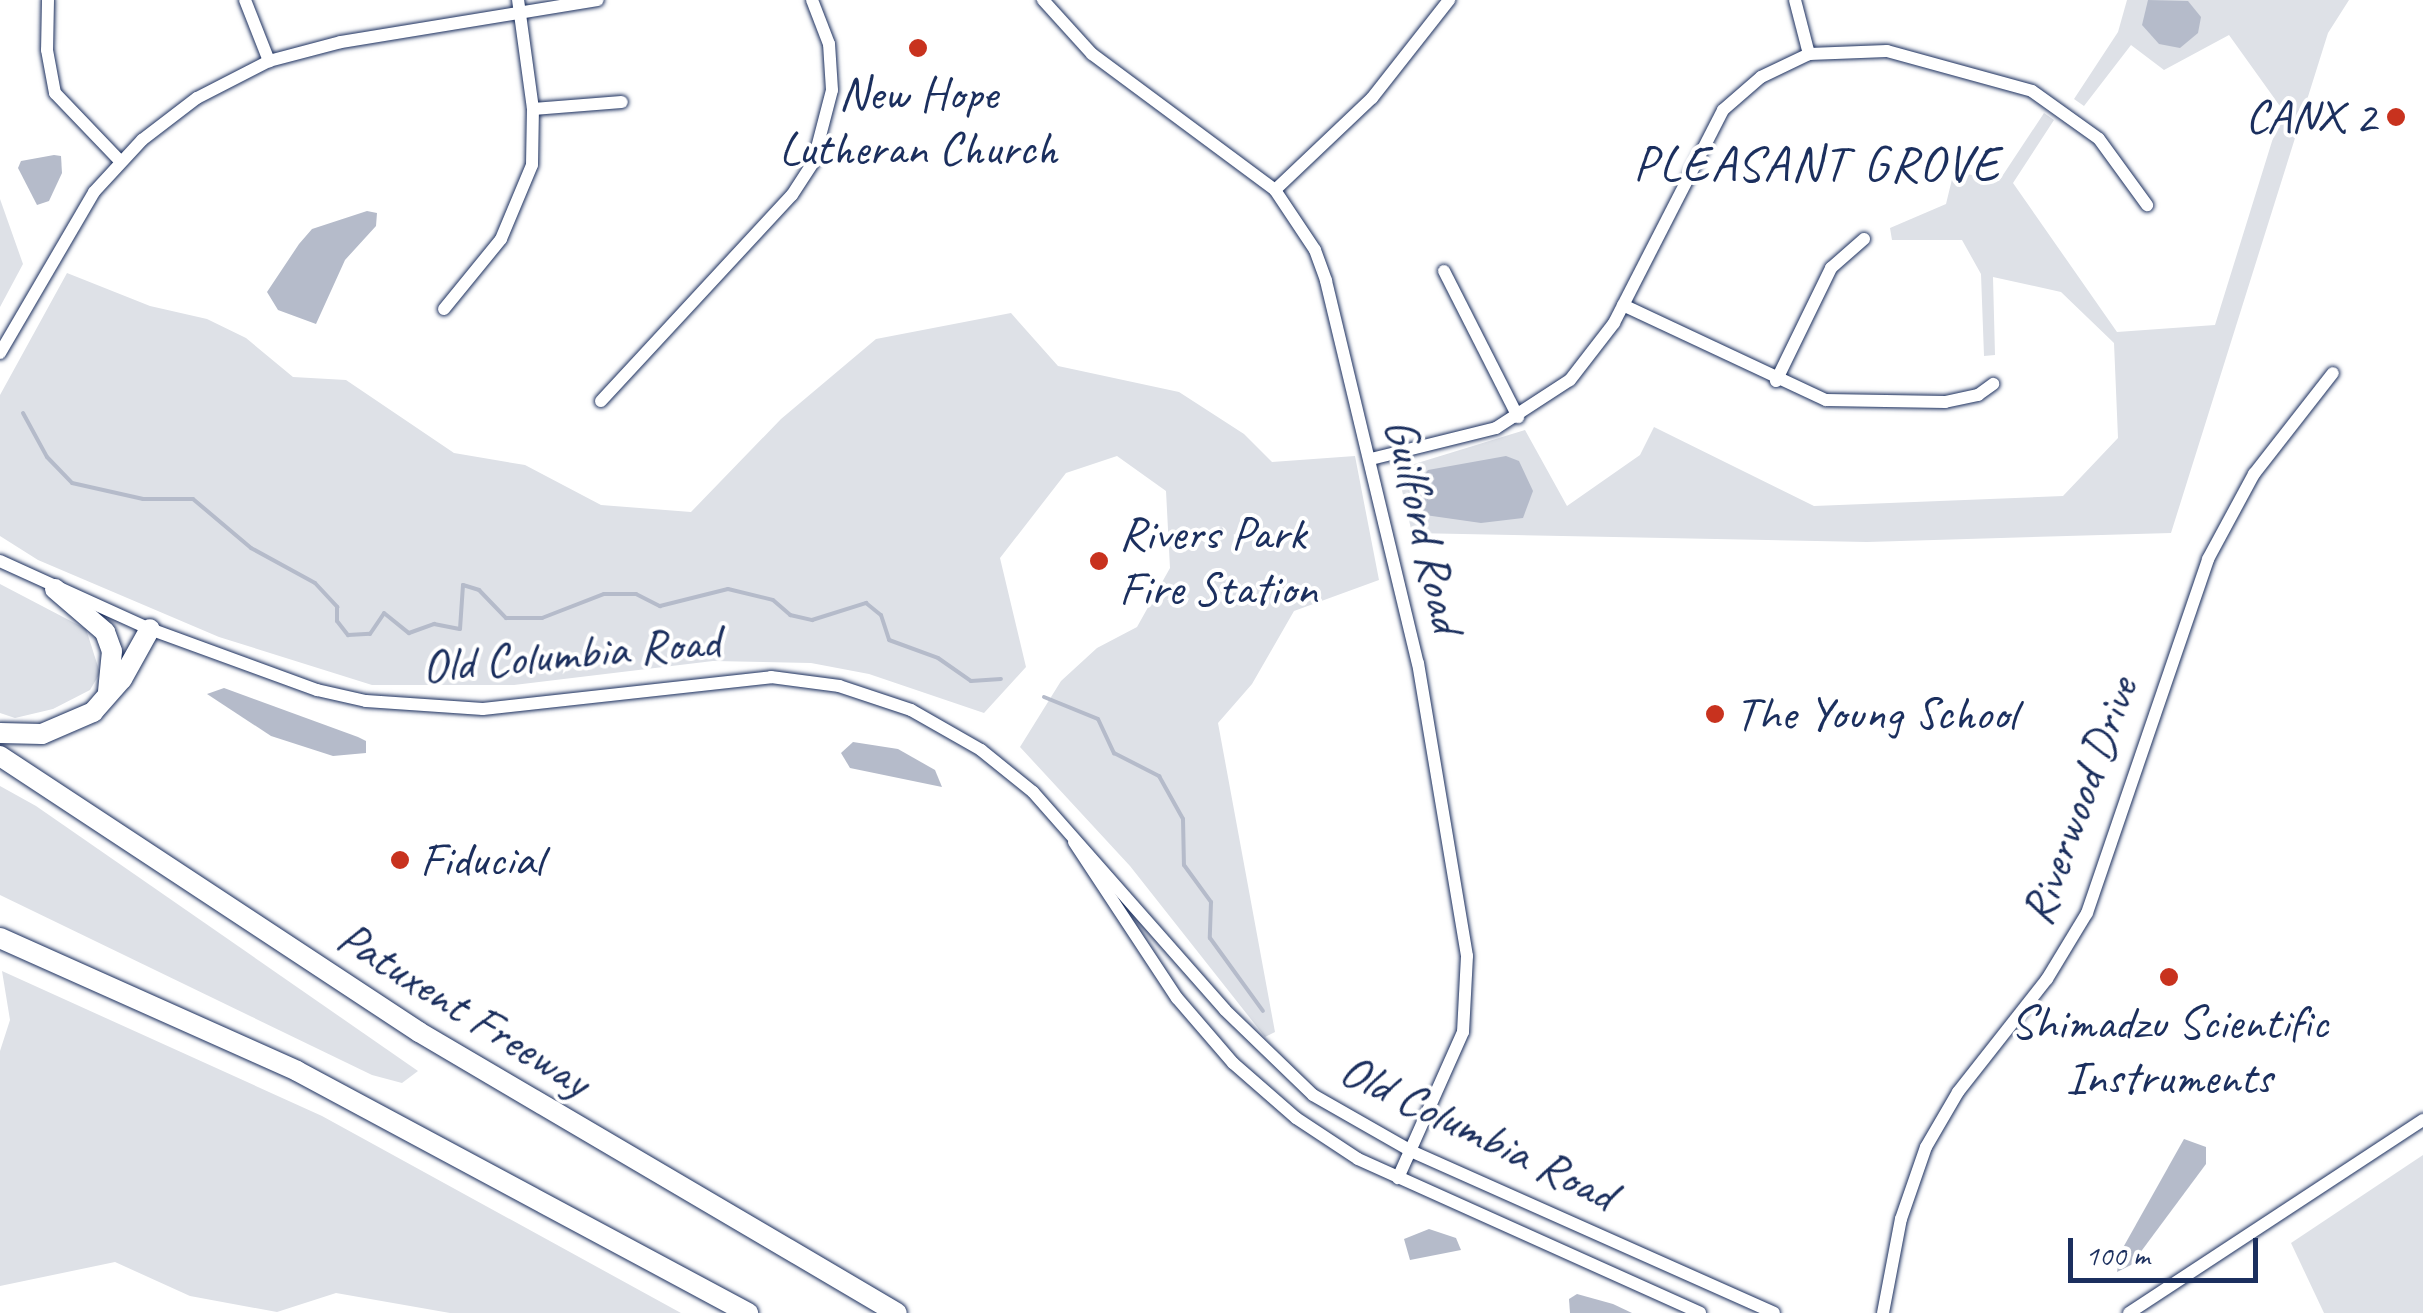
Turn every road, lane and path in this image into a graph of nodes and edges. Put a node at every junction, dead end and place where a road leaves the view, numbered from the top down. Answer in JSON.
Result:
{"nodes":[{"id":1,"x":48,"y":0,"type":"edge"},
{"id":2,"x":245,"y":0,"type":"edge"},
{"id":3,"x":518,"y":0,"type":"edge"},
{"id":4,"x":598,"y":0,"type":"edge"},
{"id":5,"x":812,"y":0,"type":"edge"},
{"id":6,"x":1043,"y":0,"type":"edge"},
{"id":7,"x":1449,"y":0,"type":"edge"},
{"id":8,"x":1794,"y":0,"type":"edge"},
{"id":9,"x":520,"y":15,"type":"junction"},
{"id":10,"x":1808,"y":54,"type":"junction"},
{"id":11,"x":270,"y":61,"type":"junction"},
{"id":12,"x":622,"y":102,"type":"dead end"},
{"id":13,"x":533,"y":109,"type":"junction"},
{"id":14,"x":120,"y":161,"type":"junction"},
{"id":15,"x":1275,"y":190,"type":"junction"},
{"id":16,"x":2147,"y":205,"type":"dead end"},
{"id":17,"x":1864,"y":240,"type":"dead end"},
{"id":18,"x":1444,"y":271,"type":"dead end"},
{"id":19,"x":1623,"y":304,"type":"junction"},
{"id":20,"x":444,"y":309,"type":"dead end"},
{"id":21,"x":0,"y":353,"type":"edge"},
{"id":22,"x":2334,"y":372,"type":"dead end"},
{"id":23,"x":1776,"y":381,"type":"junction"},
{"id":24,"x":1993,"y":384,"type":"dead end"},
{"id":25,"x":601,"y":401,"type":"dead end"},
{"id":26,"x":1518,"y":417,"type":"junction"},
{"id":27,"x":1371,"y":459,"type":"junction"},
{"id":28,"x":0,"y":560,"type":"edge"},
{"id":29,"x":54,"y":589,"type":"junction"},
{"id":30,"x":150,"y":629,"type":"junction"},
{"id":31,"x":107,"y":698,"type":"junction"},
{"id":32,"x":0,"y":733,"type":"edge"},
{"id":33,"x":0,"y":756,"type":"edge"},
{"id":34,"x":1068,"y":831,"type":"junction"},
{"id":35,"x":0,"y":938,"type":"edge"},
{"id":36,"x":2423,"y":1120,"type":"edge"},
{"id":37,"x":1412,"y":1152,"type":"junction"},
{"id":38,"x":1398,"y":1178,"type":"junction"},
{"id":39,"x":748,"y":1313,"type":"edge"},
{"id":40,"x":897,"y":1313,"type":"edge"},
{"id":41,"x":1700,"y":1313,"type":"edge"},
{"id":42,"x":1774,"y":1313,"type":"edge"},
{"id":43,"x":1883,"y":1313,"type":"edge"},
{"id":44,"x":2129,"y":1313,"type":"edge"}],
"edges":[{"from":1,"to":14,"type":"street"},
{"from":2,"to":11,"type":"street"},
{"from":3,"to":9,"type":"street"},
{"from":4,"to":9,"type":"street"},
{"from":5,"to":25,"type":"street"},
{"from":6,"to":15,"type":"street","name":"Guilford Road"},
{"from":7,"to":15,"type":"street"},
{"from":8,"to":10,"type":"street"},
{"from":9,"to":11,"type":"street"},
{"from":9,"to":13,"type":"street"},
{"from":10,"to":16,"type":"street"},
{"from":10,"to":19,"type":"street"},
{"from":11,"to":14,"type":"street"},
{"from":12,"to":13,"type":"street"},
{"from":13,"to":20,"type":"street"},
{"from":14,"to":21,"type":"street"},
{"from":15,"to":27,"type":"street","name":"Guilford Road"},
{"from":17,"to":23,"type":"street"},
{"from":18,"to":26,"type":"street"},
{"from":19,"to":23,"type":"street"},
{"from":19,"to":26,"type":"street"},
{"from":22,"to":43,"type":"street","name":"Riverwood Drive"},
{"from":23,"to":24,"type":"street"},
{"from":26,"to":27,"type":"street"},
{"from":27,"to":37,"type":"street","name":"Guilford Road"},
{"from":28,"to":29,"type":"street","name":"Old Columbia Road"},
{"from":29,"to":30,"type":"street","name":"Old Columbia Road"},
{"from":29,"to":31,"type":"highway"},
{"from":30,"to":31,"type":"highway"},
{"from":30,"to":34,"type":"street","name":"Old Columbia Road"},
{"from":31,"to":32,"type":"highway"},
{"from":33,"to":40,"type":"highway","name":"Patuxent Freeway"},
{"from":34,"to":37,"type":"street","name":"Old Columbia Road"},
{"from":34,"to":38,"type":"street","name":"Old Columbia Road"},
{"from":35,"to":39,"type":"highway"},
{"from":36,"to":44,"type":"street"},
{"from":37,"to":38,"type":"street","name":"Guilford Road"},
{"from":37,"to":42,"type":"street","name":"Old Columbia Road"},
{"from":38,"to":41,"type":"street","name":"Old Columbia Road"}]}
